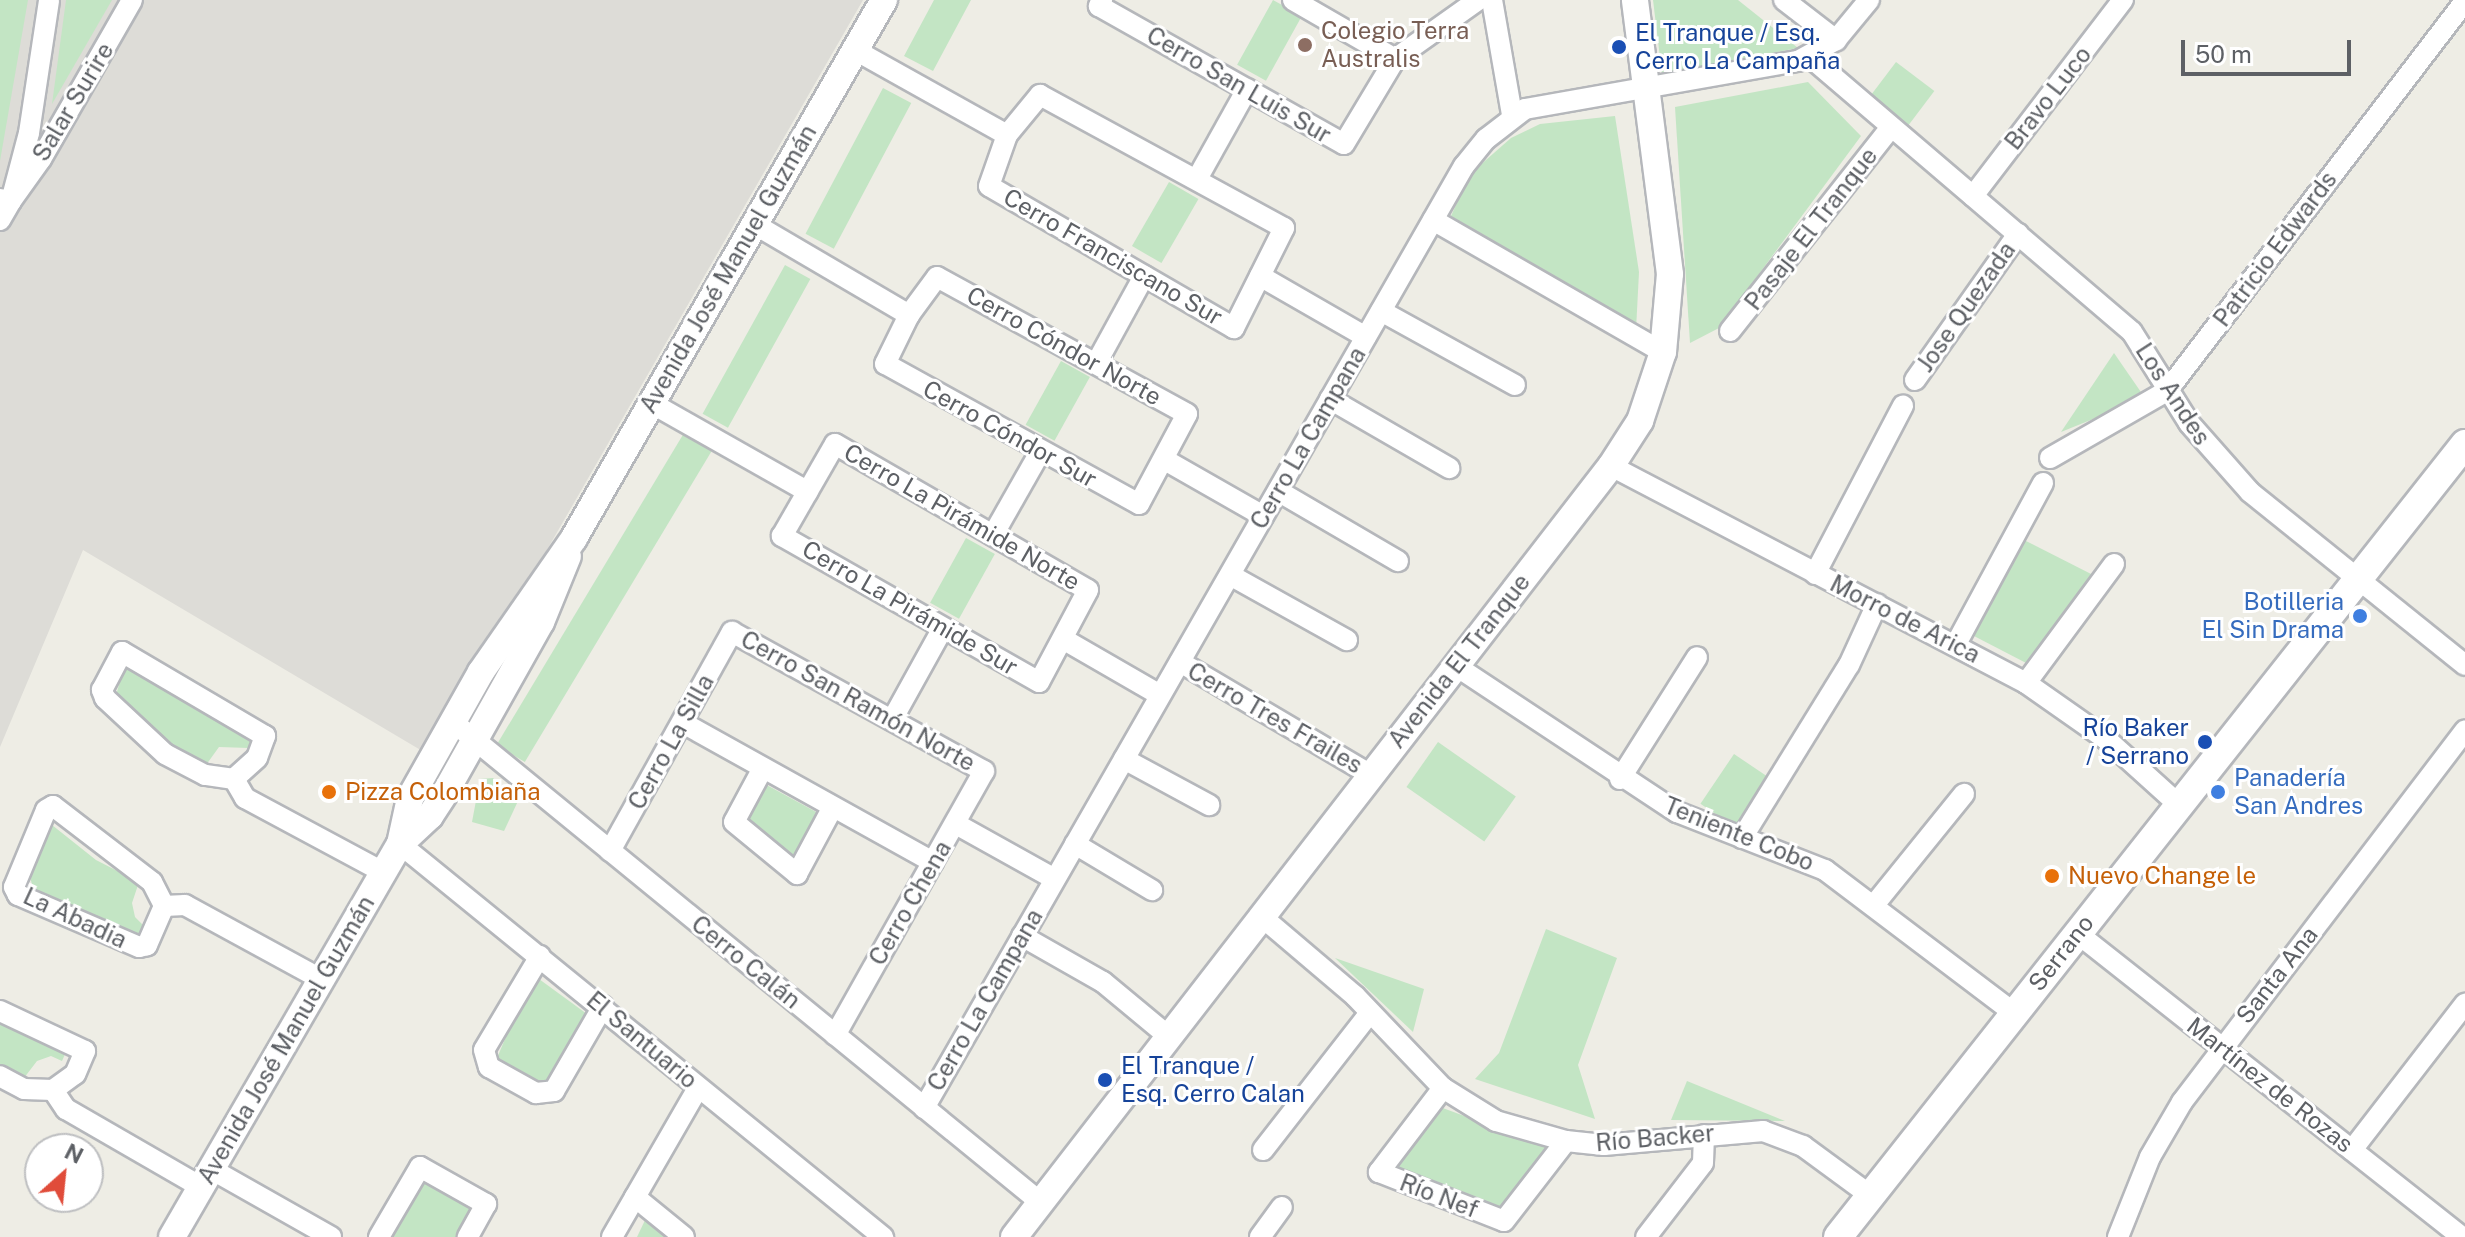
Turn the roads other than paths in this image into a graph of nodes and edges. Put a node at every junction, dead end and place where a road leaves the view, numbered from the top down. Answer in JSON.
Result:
{"nodes":[{"id":1,"x":49,"y":0,"type":"edge"},
{"id":2,"x":132,"y":0,"type":"edge"},
{"id":3,"x":884,"y":0,"type":"edge"},
{"id":4,"x":1102,"y":0,"type":"edge"},
{"id":5,"x":1293,"y":0,"type":"edge"},
{"id":6,"x":1478,"y":0,"type":"edge"},
{"id":7,"x":1492,"y":0,"type":"edge"},
{"id":8,"x":1635,"y":0,"type":"edge"},
{"id":9,"x":1784,"y":0,"type":"edge"},
{"id":10,"x":1869,"y":0,"type":"edge"},
{"id":11,"x":2123,"y":0,"type":"edge"},
{"id":12,"x":2465,"y":1,"type":"edge"},
{"id":13,"x":1836,"y":40,"type":"junction"},
{"id":14,"x":855,"y":50,"type":"junction"},
{"id":15,"x":1810,"y":57,"type":"junction"},
{"id":16,"x":1395,"y":59,"type":"junction"},
{"id":17,"x":1647,"y":88,"type":"junction"},
{"id":18,"x":1247,"y":89,"type":"junction"},
{"id":19,"x":1512,"y":115,"type":"junction"},
{"id":20,"x":1891,"y":127,"type":"junction"},
{"id":21,"x":1007,"y":135,"type":"junction"},
{"id":22,"x":1197,"y":179,"type":"junction"},
{"id":23,"x":1973,"y":196,"type":"junction"},
{"id":24,"x":5,"y":200,"type":"edge"},
{"id":25,"x":0,"y":220,"type":"edge"},
{"id":26,"x":1433,"y":220,"type":"junction"},
{"id":27,"x":754,"y":224,"type":"junction"},
{"id":28,"x":2018,"y":234,"type":"junction"},
{"id":29,"x":1144,"y":276,"type":"junction"},
{"id":30,"x":1260,"y":276,"type":"junction"},
{"id":31,"x":1381,"y":311,"type":"junction"},
{"id":32,"x":909,"y":315,"type":"junction"},
{"id":33,"x":1730,"y":331,"type":"dead end"},
{"id":34,"x":1366,"y":337,"type":"junction"},
{"id":35,"x":1663,"y":352,"type":"junction"},
{"id":36,"x":1097,"y":362,"type":"junction"},
{"id":37,"x":1915,"y":380,"type":"dead end"},
{"id":38,"x":1515,"y":385,"type":"dead end"},
{"id":39,"x":2167,"y":391,"type":"junction"},
{"id":40,"x":1330,"y":399,"type":"junction"},
{"id":41,"x":651,"y":403,"type":"junction"},
{"id":42,"x":1903,"y":406,"type":"dead end"},
{"id":43,"x":2465,"y":444,"type":"edge"},
{"id":44,"x":1039,"y":454,"type":"junction"},
{"id":45,"x":2050,"y":458,"type":"dead end"},
{"id":46,"x":1165,"y":460,"type":"junction"},
{"id":47,"x":1611,"y":466,"type":"junction"},
{"id":48,"x":1449,"y":468,"type":"dead end"},
{"id":49,"x":2043,"y":483,"type":"dead end"},
{"id":50,"x":1278,"y":491,"type":"junction"},
{"id":51,"x":808,"y":492,"type":"junction"},
{"id":52,"x":1263,"y":516,"type":"junction"},
{"id":53,"x":993,"y":535,"type":"junction"},
{"id":54,"x":574,"y":538,"type":"junction"},
{"id":55,"x":1398,"y":561,"type":"dead end"},
{"id":56,"x":2114,"y":564,"type":"dead end"},
{"id":57,"x":1815,"y":574,"type":"junction"},
{"id":58,"x":1230,"y":575,"type":"junction"},
{"id":59,"x":2359,"y":580,"type":"junction"},
{"id":60,"x":1877,"y":604,"type":"junction"},
{"id":61,"x":943,"y":628,"type":"junction"},
{"id":62,"x":732,"y":632,"type":"joint"},
{"id":63,"x":1063,"y":639,"type":"junction"},
{"id":64,"x":1347,"y":640,"type":"dead end"},
{"id":65,"x":1956,"y":644,"type":"junction"},
{"id":66,"x":1697,"y":657,"type":"dead end"},
{"id":67,"x":1180,"y":662,"type":"junction"},
{"id":68,"x":2465,"y":665,"type":"edge"},
{"id":69,"x":1456,"y":666,"type":"junction"},
{"id":70,"x":2026,"y":683,"type":"junction"},
{"id":71,"x":1160,"y":695,"type":"junction"},
{"id":72,"x":892,"y":720,"type":"junction"},
{"id":73,"x":453,"y":722,"type":"junction"},
{"id":74,"x":683,"y":723,"type":"junction"},
{"id":75,"x":2465,"y":731,"type":"edge"},
{"id":76,"x":475,"y":739,"type":"junction"},
{"id":77,"x":1124,"y":759,"type":"junction"},
{"id":78,"x":763,"y":768,"type":"junction"},
{"id":79,"x":984,"y":771,"type":"joint"},
{"id":80,"x":1371,"y":775,"type":"junction"},
{"id":81,"x":234,"y":779,"type":"junction"},
{"id":82,"x":1620,"y":779,"type":"junction"},
{"id":83,"x":1964,"y":794,"type":"dead end"},
{"id":84,"x":2178,"y":804,"type":"junction"},
{"id":85,"x":1209,"y":805,"type":"dead end"},
{"id":86,"x":833,"y":807,"type":"junction"},
{"id":87,"x":956,"y":824,"type":"junction"},
{"id":88,"x":1742,"y":838,"type":"junction"},
{"id":89,"x":400,"y":844,"type":"junction"},
{"id":90,"x":1075,"y":844,"type":"junction"},
{"id":91,"x":610,"y":851,"type":"junction"},
{"id":92,"x":933,"y":862,"type":"junction"},
{"id":93,"x":383,"y":872,"type":"junction"},
{"id":94,"x":1055,"y":879,"type":"junction"},
{"id":95,"x":1152,"y":890,"type":"dead end"},
{"id":96,"x":1874,"y":905,"type":"junction"},
{"id":97,"x":164,"y":906,"type":"junction"},
{"id":98,"x":1261,"y":916,"type":"junction"},
{"id":99,"x":2077,"y":933,"type":"junction"},
{"id":100,"x":1022,"y":936,"type":"junction"},
{"id":101,"x":540,"y":956,"type":"junction"},
{"id":102,"x":321,"y":979,"type":"junction"},
{"id":103,"x":2465,"y":1004,"type":"edge"},
{"id":104,"x":603,"y":1006,"type":"junction"},
{"id":105,"x":0,"y":1011,"type":"edge"},
{"id":106,"x":2014,"y":1013,"type":"junction"},
{"id":107,"x":1369,"y":1014,"type":"junction"},
{"id":108,"x":835,"y":1035,"type":"junction"},
{"id":109,"x":1168,"y":1036,"type":"junction"},
{"id":110,"x":2222,"y":1047,"type":"junction"},
{"id":111,"x":0,"y":1076,"type":"edge"},
{"id":112,"x":698,"y":1088,"type":"junction"},
{"id":113,"x":1443,"y":1088,"type":"junction"},
{"id":114,"x":53,"y":1090,"type":"junction"},
{"id":115,"x":924,"y":1108,"type":"junction"},
{"id":116,"x":1704,"y":1135,"type":"junction"},
{"id":117,"x":1566,"y":1141,"type":"junction"},
{"id":118,"x":1263,"y":1150,"type":"dead end"},
{"id":119,"x":2352,"y":1150,"type":"junction"},
{"id":120,"x":206,"y":1178,"type":"junction"},
{"id":121,"x":1871,"y":1196,"type":"junction"},
{"id":122,"x":635,"y":1197,"type":"junction"},
{"id":123,"x":1040,"y":1202,"type":"junction"},
{"id":124,"x":1282,"y":1207,"type":"dead end"},
{"id":125,"x":172,"y":1237,"type":"edge"},
{"id":126,"x":331,"y":1237,"type":"edge"},
{"id":127,"x":379,"y":1237,"type":"edge"},
{"id":128,"x":468,"y":1237,"type":"edge"},
{"id":129,"x":612,"y":1237,"type":"edge"},
{"id":130,"x":684,"y":1237,"type":"edge"},
{"id":131,"x":883,"y":1237,"type":"edge"},
{"id":132,"x":1014,"y":1237,"type":"edge"},
{"id":133,"x":1260,"y":1237,"type":"edge"},
{"id":134,"x":1646,"y":1237,"type":"edge"},
{"id":135,"x":1838,"y":1237,"type":"edge"},
{"id":136,"x":2118,"y":1237,"type":"edge"},
{"id":137,"x":2462,"y":1237,"type":"edge"}],
"edges":[{"from":1,"to":24,"type":"street"},
{"from":2,"to":24,"type":"street","name":"Salar Surire"},
{"from":3,"to":14,"type":"street","name":"Avenida José Manuel Guzmán"},
{"from":4,"to":18,"type":"street","name":"Cerro San Luis Sur"},
{"from":5,"to":16,"type":"street"},
{"from":6,"to":16,"type":"street"},
{"from":7,"to":19,"type":"street"},
{"from":8,"to":17,"type":"street","name":"Avenida El Tranque"},
{"from":9,"to":13,"type":"street"},
{"from":10,"to":13,"type":"street"},
{"from":11,"to":23,"type":"street","name":"Bravo Luco"},
{"from":12,"to":39,"type":"street","name":"Patricio Edwards"},
{"from":13,"to":15,"type":"street"},
{"from":14,"to":21,"type":"street"},
{"from":14,"to":27,"type":"street","name":"Avenida José Manuel Guzmán"},
{"from":15,"to":17,"type":"street"},
{"from":15,"to":20,"type":"street","name":"Los Andes"},
{"from":16,"to":18,"type":"street","name":"Cerro San Luis Sur"},
{"from":17,"to":19,"type":"street"},
{"from":17,"to":35,"type":"street","name":"Avenida El Tranque"},
{"from":18,"to":22,"type":"street"},
{"from":19,"to":26,"type":"street","name":"Cerro La Campana"},
{"from":20,"to":23,"type":"street","name":"Los Andes"},
{"from":20,"to":33,"type":"street","name":"Pasaje El Tranque"},
{"from":21,"to":22,"type":"street"},
{"from":21,"to":29,"type":"street","name":"Cerro Franciscano Sur"},
{"from":22,"to":30,"type":"street"},
{"from":23,"to":28,"type":"street","name":"Los Andes"},
{"from":24,"to":25,"type":"street"},
{"from":26,"to":31,"type":"street","name":"Cerro La Campana"},
{"from":26,"to":35,"type":"street"},
{"from":27,"to":32,"type":"street"},
{"from":27,"to":41,"type":"street","name":"Avenida José Manuel Guzmán"},
{"from":28,"to":37,"type":"street","name":"Jose Quezada"},
{"from":28,"to":39,"type":"street","name":"Los Andes"},
{"from":29,"to":30,"type":"street","name":"Cerro Franciscano Sur"},
{"from":29,"to":36,"type":"street"},
{"from":30,"to":34,"type":"street"},
{"from":31,"to":34,"type":"street","name":"Cerro La Campana"},
{"from":31,"to":38,"type":"street"},
{"from":32,"to":36,"type":"street","name":"Cerro Cóndor Norte"},
{"from":32,"to":44,"type":"street","name":"Cerro Cóndor Sur"},
{"from":34,"to":40,"type":"street","name":"Cerro La Campana"},
{"from":35,"to":47,"type":"street","name":"Avenida El Tranque"},
{"from":36,"to":46,"type":"street","name":"Cerro Cóndor Norte"},
{"from":39,"to":45,"type":"street","name":"Patricio Edwards"},
{"from":39,"to":59,"type":"street","name":"Los Andes"},
{"from":40,"to":48,"type":"street"},
{"from":40,"to":50,"type":"street","name":"Cerro La Campana"},
{"from":41,"to":51,"type":"street"},
{"from":41,"to":54,"type":"street","name":"Avenida José Manuel Guzmán"},
{"from":42,"to":57,"type":"street"},
{"from":43,"to":59,"type":"main road","name":"Serrano"},
{"from":44,"to":46,"type":"street","name":"Cerro Cóndor Sur"},
{"from":44,"to":53,"type":"street"},
{"from":46,"to":52,"type":"street"},
{"from":47,"to":57,"type":"street","name":"Morro de Arica"},
{"from":47,"to":69,"type":"street","name":"Avenida El Tranque"},
{"from":49,"to":65,"type":"street"},
{"from":50,"to":52,"type":"street","name":"Cerro La Campana"},
{"from":50,"to":55,"type":"street"},
{"from":51,"to":53,"type":"street","name":"Cerro La Pirámide Norte"},
{"from":51,"to":61,"type":"street","name":"Cerro La Pirámide Sur"},
{"from":52,"to":58,"type":"street","name":"Cerro La Campana"},
{"from":53,"to":63,"type":"street","name":"Cerro La Pirámide Norte"},
{"from":54,"to":73,"type":"street","name":"Avenida José Manuel Guzmán"},
{"from":54,"to":76,"type":"street","name":"Avenida José Manuel Guzmán"},
{"from":56,"to":70,"type":"street"},
{"from":57,"to":60,"type":"street","name":"Morro de Arica"},
{"from":58,"to":64,"type":"street"},
{"from":58,"to":67,"type":"street","name":"Cerro La Campana"},
{"from":59,"to":68,"type":"street","name":"Los Andes"},
{"from":59,"to":84,"type":"main road","name":"Serrano"},
{"from":60,"to":65,"type":"street","name":"Morro de Arica"},
{"from":60,"to":88,"type":"street"},
{"from":61,"to":63,"type":"street","name":"Cerro La Pirámide Sur"},
{"from":61,"to":72,"type":"street"},
{"from":62,"to":72,"type":"street","name":"Cerro San Ramón Norte"},
{"from":62,"to":74,"type":"street","name":"Cerro La Silla"},
{"from":63,"to":71,"type":"street"},
{"from":65,"to":70,"type":"street","name":"Morro de Arica"},
{"from":66,"to":82,"type":"street"},
{"from":67,"to":71,"type":"street","name":"Cerro La Campana"},
{"from":67,"to":80,"type":"street","name":"Cerro Tres Frailes"},
{"from":69,"to":80,"type":"street","name":"Avenida El Tranque"},
{"from":69,"to":82,"type":"street","name":"Teniente Cobo"},
{"from":70,"to":84,"type":"street","name":"Morro de Arica"},
{"from":71,"to":77,"type":"street","name":"Cerro La Campana"},
{"from":72,"to":79,"type":"street","name":"Cerro San Ramón Norte"},
{"from":73,"to":76,"type":"street","name":"Cerro Calán"},
{"from":73,"to":89,"type":"street","name":"Avenida José Manuel Guzmán"},
{"from":74,"to":78,"type":"street"},
{"from":74,"to":91,"type":"street","name":"Cerro La Silla"},
{"from":75,"to":110,"type":"street","name":"Santa Ana"},
{"from":76,"to":89,"type":"street","name":"Avenida José Manuel Guzmán"},
{"from":76,"to":91,"type":"street","name":"Cerro Calán"},
{"from":77,"to":85,"type":"street"},
{"from":77,"to":90,"type":"street","name":"Cerro La Campana"},
{"from":78,"to":86,"type":"street"},
{"from":78,"to":86,"type":"street"},
{"from":79,"to":87,"type":"street","name":"Cerro Chena"},
{"from":80,"to":98,"type":"street","name":"Avenida El Tranque"},
{"from":81,"to":81,"type":"street"},
{"from":81,"to":93,"type":"street"},
{"from":82,"to":88,"type":"street","name":"Teniente Cobo"},
{"from":83,"to":96,"type":"street"},
{"from":84,"to":99,"type":"main road","name":"Serrano"},
{"from":86,"to":92,"type":"street"},
{"from":87,"to":92,"type":"street","name":"Cerro Chena"},
{"from":87,"to":94,"type":"street"},
{"from":88,"to":96,"type":"street","name":"Teniente Cobo"},
{"from":89,"to":93,"type":"street","name":"Avenida José Manuel Guzmán"},
{"from":89,"to":101,"type":"street","name":"El Santuario"},
{"from":90,"to":94,"type":"street","name":"Cerro La Campana"},
{"from":90,"to":95,"type":"street"},
{"from":91,"to":108,"type":"street","name":"Cerro Calán"},
{"from":92,"to":108,"type":"street","name":"Cerro Chena"},
{"from":93,"to":102,"type":"street","name":"Avenida José Manuel Guzmán"},
{"from":94,"to":100,"type":"street","name":"Cerro La Campana"},
{"from":96,"to":106,"type":"street","name":"Teniente Cobo"},
{"from":97,"to":97,"type":"street","name":"La Abadia"},
{"from":97,"to":102,"type":"street"},
{"from":98,"to":107,"type":"street","name":"Río Backer"},
{"from":98,"to":109,"type":"street","name":"Avenida El Tranque"},
{"from":99,"to":106,"type":"main road","name":"Serrano"},
{"from":99,"to":110,"type":"street","name":"Martínez de Rozas"},
{"from":100,"to":109,"type":"street"},
{"from":100,"to":115,"type":"street","name":"Cerro La Campana"},
{"from":101,"to":104,"type":"street","name":"El Santuario"},
{"from":101,"to":104,"type":"street"},
{"from":102,"to":120,"type":"street","name":"Avenida José Manuel Guzmán"},
{"from":103,"to":119,"type":"street"},
{"from":104,"to":112,"type":"street","name":"El Santuario"},
{"from":105,"to":114,"type":"street"},
{"from":106,"to":121,"type":"main road","name":"Serrano"},
{"from":107,"to":113,"type":"street","name":"Río Backer"},
{"from":107,"to":118,"type":"street"},
{"from":108,"to":115,"type":"street","name":"Cerro Calán"},
{"from":109,"to":123,"type":"street","name":"Avenida El Tranque"},
{"from":110,"to":119,"type":"street","name":"Martínez de Rozas"},
{"from":110,"to":136,"type":"street","name":"Santa Ana"},
{"from":111,"to":114,"type":"street"},
{"from":112,"to":122,"type":"street"},
{"from":112,"to":131,"type":"street","name":"El Santuario"},
{"from":113,"to":117,"type":"street","name":"Río Backer"},
{"from":113,"to":117,"type":"street","name":"Río Nef"},
{"from":114,"to":120,"type":"street"},
{"from":115,"to":123,"type":"street","name":"Cerro Calán"},
{"from":116,"to":117,"type":"street","name":"Río Backer"},
{"from":116,"to":121,"type":"street","name":"Río Backer"},
{"from":116,"to":134,"type":"street"},
{"from":119,"to":137,"type":"street","name":"Martínez de Rozas"},
{"from":120,"to":125,"type":"street","name":"Avenida José Manuel Guzmán"},
{"from":120,"to":126,"type":"street"},
{"from":121,"to":135,"type":"main road","name":"Serrano"},
{"from":122,"to":129,"type":"street"},
{"from":122,"to":130,"type":"street"},
{"from":123,"to":132,"type":"street","name":"Avenida El Tranque"},
{"from":124,"to":133,"type":"street"},
{"from":127,"to":128,"type":"street"}]}
